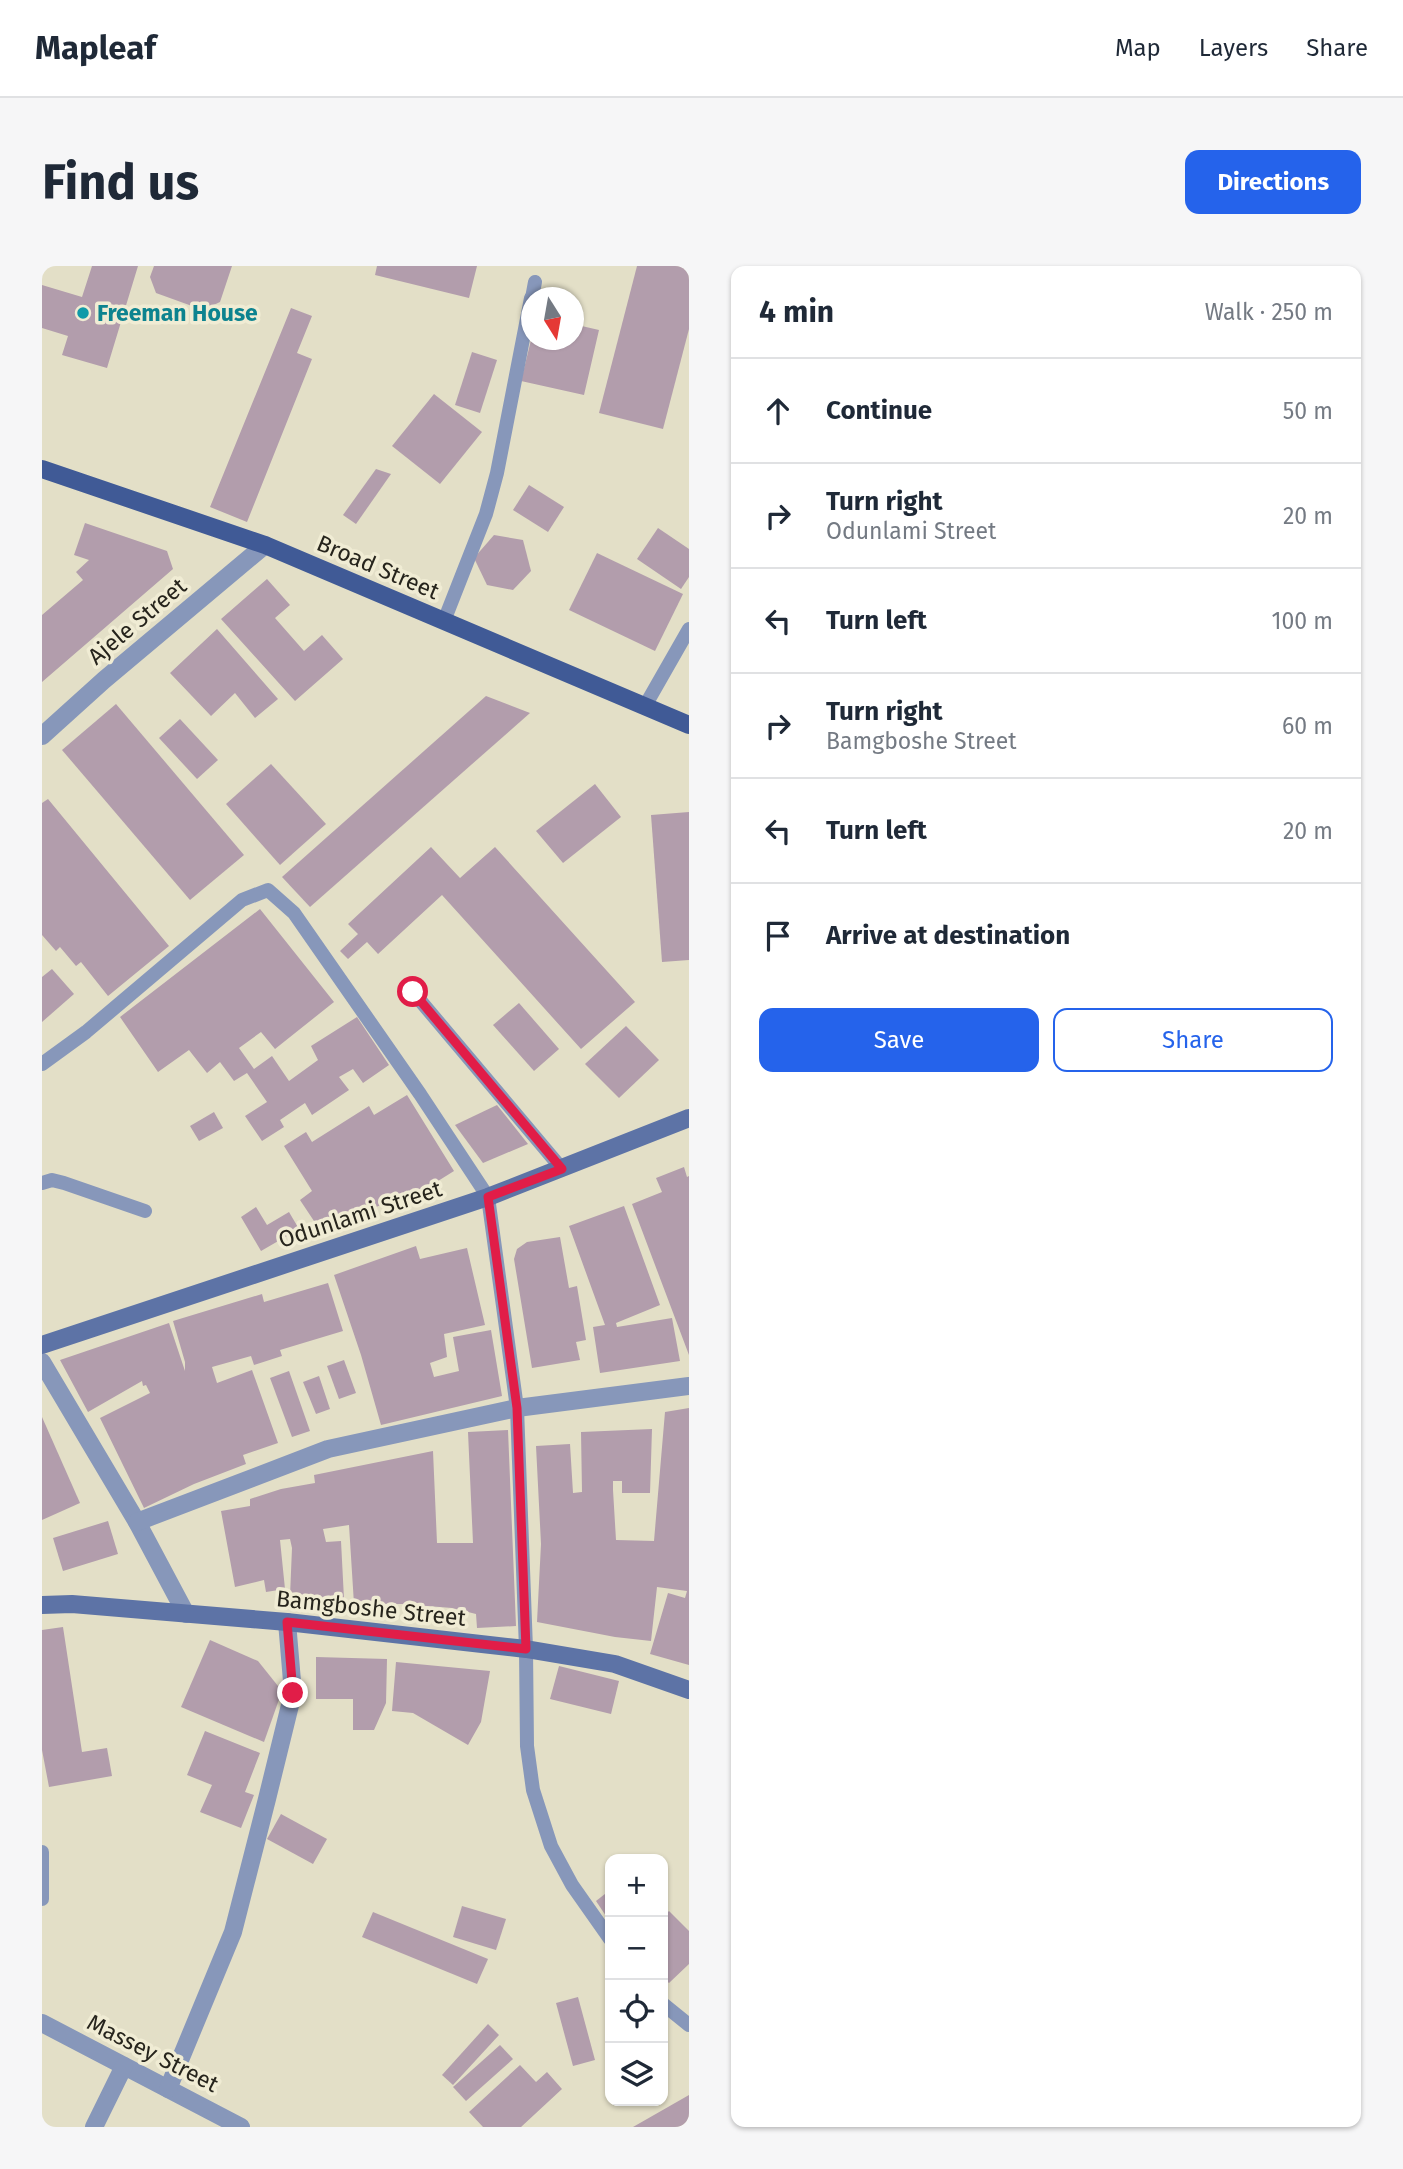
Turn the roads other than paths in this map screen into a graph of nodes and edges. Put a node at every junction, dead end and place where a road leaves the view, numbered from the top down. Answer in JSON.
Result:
{"nodes":[{"id":1,"x":535,"y":282,"type":"dead end"},
{"id":2,"x":534,"y":287,"type":"edge"},
{"id":3,"x":522,"y":350,"type":"edge"},
{"id":4,"x":42,"y":469,"type":"edge"},
{"id":5,"x":265,"y":545,"type":"junction"},
{"id":6,"x":444,"y":621,"type":"junction"},
{"id":7,"x":689,"y":629,"type":"edge"},
{"id":8,"x":645,"y":706,"type":"junction"},
{"id":9,"x":689,"y":725,"type":"edge"},
{"id":10,"x":42,"y":736,"type":"edge"},
{"id":11,"x":413,"y":992,"type":"dead end"},
{"id":12,"x":42,"y":1064,"type":"edge"},
{"id":13,"x":689,"y":1118,"type":"edge"},
{"id":14,"x":562,"y":1169,"type":"junction"},
{"id":15,"x":42,"y":1183,"type":"edge"},
{"id":16,"x":488,"y":1197,"type":"junction"},
{"id":17,"x":145,"y":1210,"type":"dead end"},
{"id":18,"x":42,"y":1345,"type":"edge"},
{"id":19,"x":42,"y":1362,"type":"edge"},
{"id":20,"x":689,"y":1386,"type":"edge"},
{"id":21,"x":517,"y":1408,"type":"junction"},
{"id":22,"x":137,"y":1522,"type":"junction"},
{"id":23,"x":42,"y":1605,"type":"edge"},
{"id":24,"x":186,"y":1614,"type":"junction"},
{"id":25,"x":287,"y":1622,"type":"junction"},
{"id":26,"x":526,"y":1649,"type":"junction"},
{"id":27,"x":689,"y":1690,"type":"edge"},
{"id":28,"x":42,"y":1852,"type":"edge"},
{"id":29,"x":42,"y":1899,"type":"edge"},
{"id":30,"x":605,"y":1932,"type":"edge"},
{"id":31,"x":668,"y":2008,"type":"edge"},
{"id":32,"x":42,"y":2023,"type":"edge"},
{"id":33,"x":689,"y":2025,"type":"edge"},
{"id":34,"x":124,"y":2066,"type":"junction"},
{"id":35,"x":168,"y":2089,"type":"junction"},
{"id":36,"x":94,"y":2127,"type":"edge"},
{"id":37,"x":241,"y":2127,"type":"edge"}],
"edges":[{"from":1,"to":2,"type":"lane"},
{"from":3,"to":6,"type":"lane"},
{"from":4,"to":5,"type":"main road","name":"Broad Street"},
{"from":5,"to":6,"type":"main road","name":"Broad Street"},
{"from":5,"to":10,"type":"street","name":"Ajele Street"},
{"from":6,"to":8,"type":"main road","name":"Broad Street"},
{"from":7,"to":8,"type":"lane"},
{"from":8,"to":9,"type":"main road","name":"Broad Street"},
{"from":11,"to":14,"type":"lane"},
{"from":12,"to":16,"type":"lane"},
{"from":13,"to":14,"type":"main road","name":"Odunlami Street"},
{"from":14,"to":16,"type":"main road","name":"Odunlami Street"},
{"from":15,"to":17,"type":"lane"},
{"from":16,"to":18,"type":"main road","name":"Odunlami Street"},
{"from":16,"to":21,"type":"lane"},
{"from":19,"to":22,"type":"street"},
{"from":20,"to":21,"type":"street"},
{"from":21,"to":22,"type":"street"},
{"from":21,"to":26,"type":"lane"},
{"from":22,"to":24,"type":"street"},
{"from":23,"to":24,"type":"main road","name":"Bamgboshe Street"},
{"from":24,"to":25,"type":"main road","name":"Bamgboshe Street"},
{"from":25,"to":26,"type":"main road","name":"Bamgboshe Street"},
{"from":25,"to":35,"type":"street"},
{"from":26,"to":27,"type":"main road","name":"Bamgboshe Street"},
{"from":26,"to":30,"type":"lane"},
{"from":28,"to":29,"type":"lane"},
{"from":31,"to":33,"type":"lane"},
{"from":32,"to":34,"type":"street","name":"Massey Street"},
{"from":34,"to":35,"type":"street","name":"Massey Street"},
{"from":34,"to":36,"type":"street"},
{"from":35,"to":37,"type":"street","name":"Massey Street"}]}
